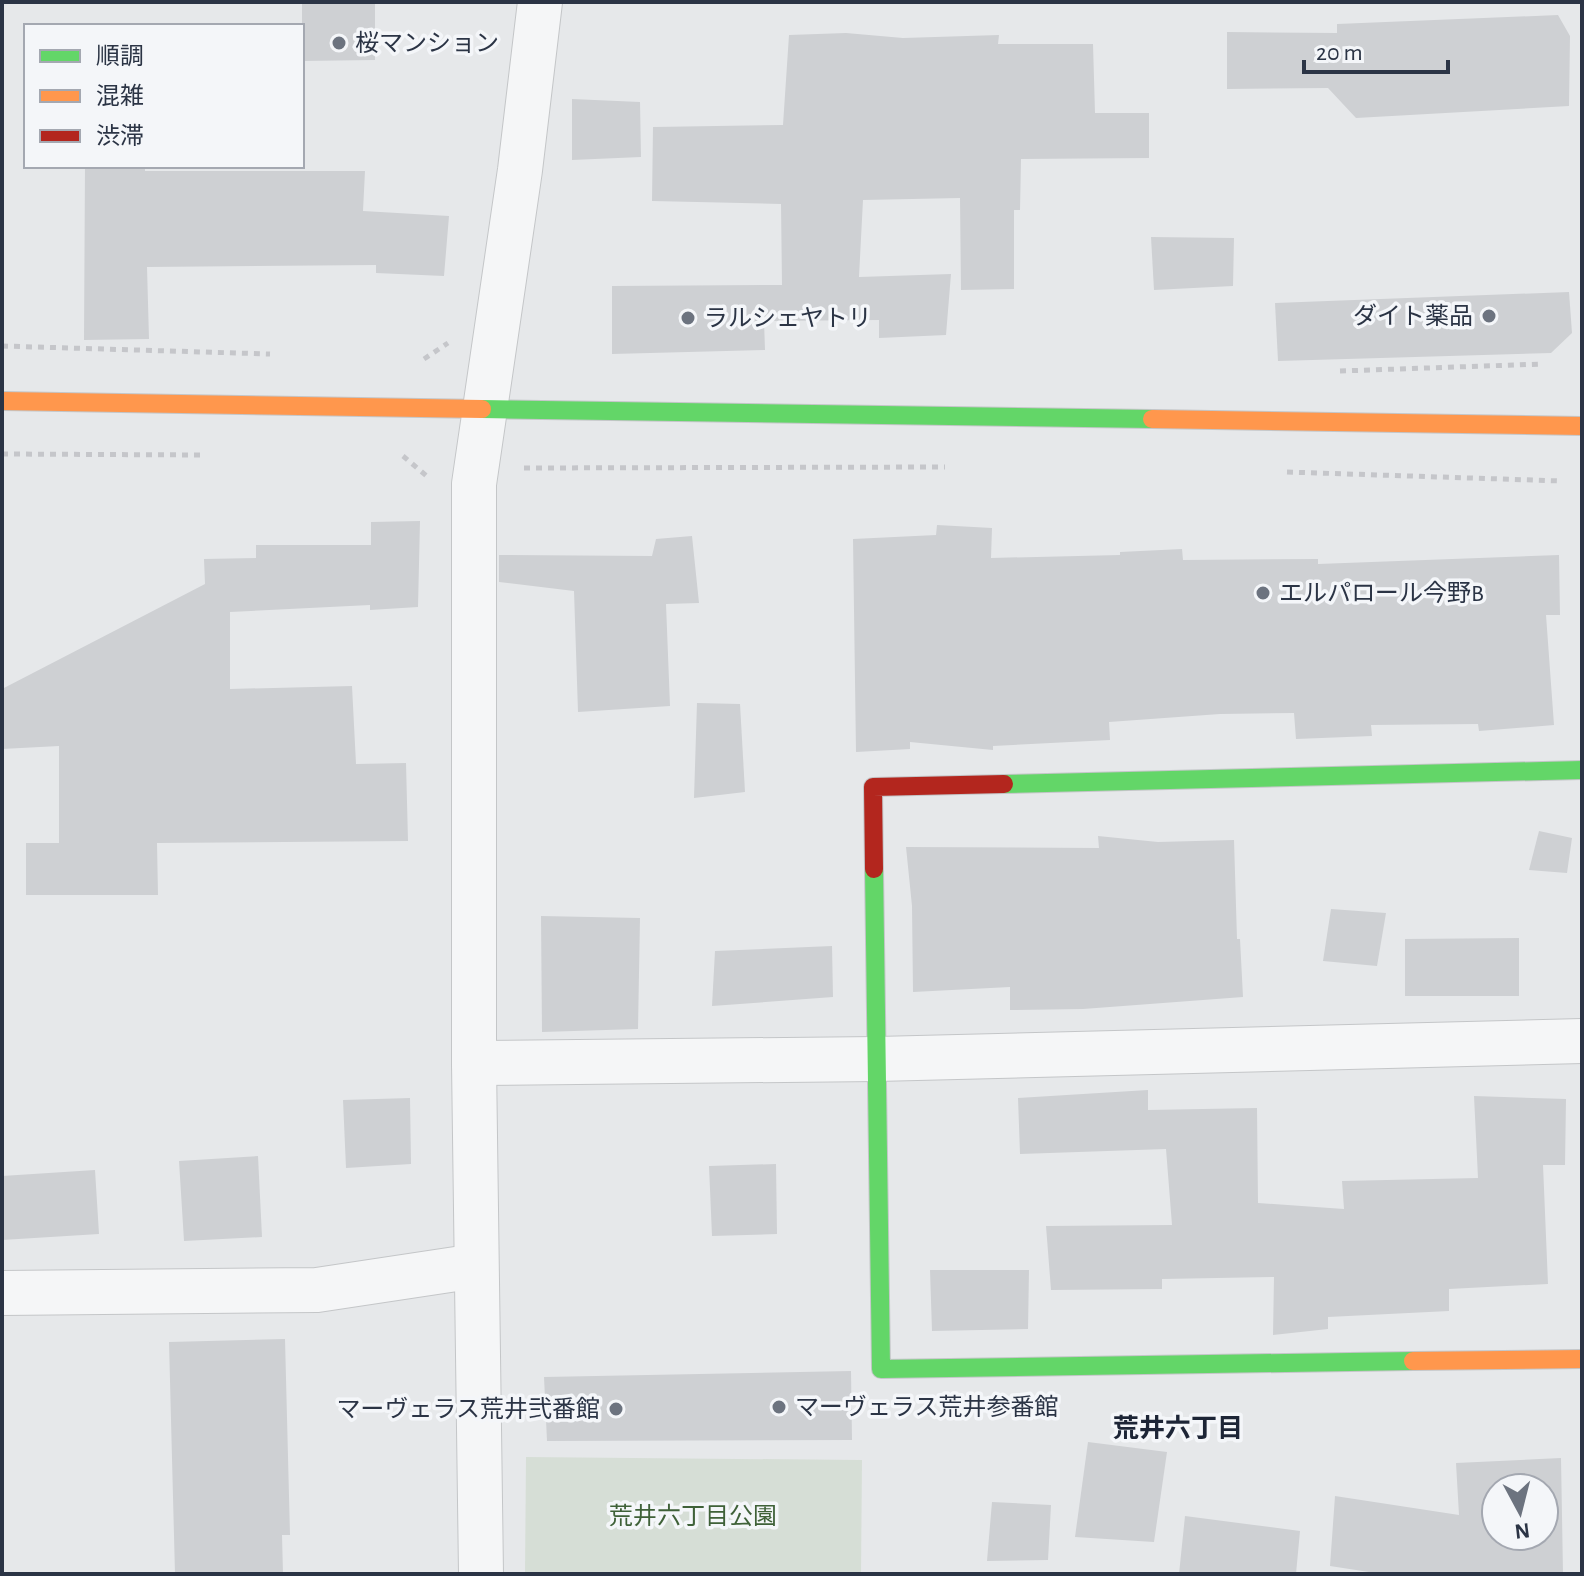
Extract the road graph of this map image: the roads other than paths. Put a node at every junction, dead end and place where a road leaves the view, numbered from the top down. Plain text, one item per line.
1 (540, 2) edge
2 (2, 401) edge
3 (486, 410) junction
4 (1582, 426) edge
5 (1582, 770) edge
6 (1582, 1041) edge
7 (877, 1059) junction
8 (474, 1063) junction
9 (476, 1266) junction
10 (2, 1293) edge
11 (1582, 1359) edge
12 (481, 1574) edge

1 - 3 street
2 - 3 street
3 - 4 street
3 - 8 street
5 - 7 street
6 - 7 street
7 - 8 street
7 - 11 street
8 - 9 street
9 - 10 street
9 - 12 street

